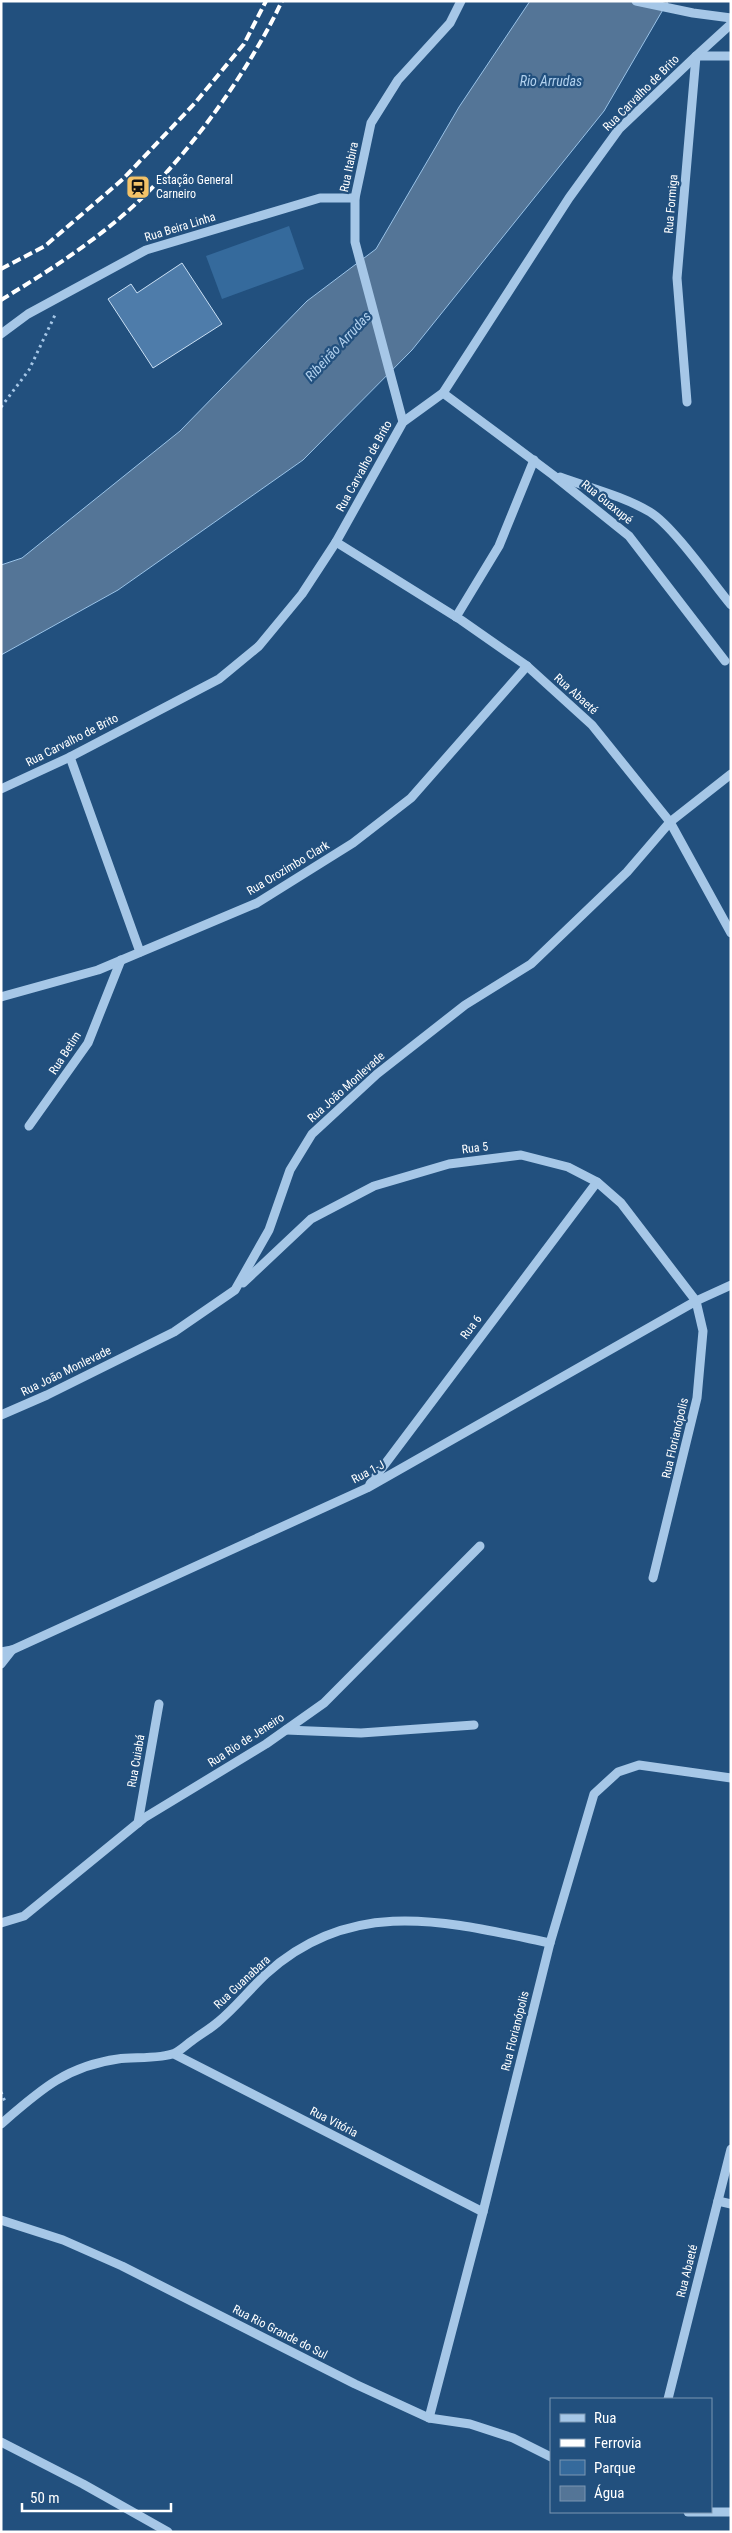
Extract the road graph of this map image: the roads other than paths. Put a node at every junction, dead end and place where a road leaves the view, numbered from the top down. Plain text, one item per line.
1 (636, 1) edge
2 (460, 3) edge
3 (731, 18) edge
4 (731, 24) edge
5 (696, 56) junction
6 (731, 56) edge
7 (355, 198) junction
8 (1, 334) edge
9 (443, 393) junction
10 (687, 402) dead end
11 (403, 422) junction
12 (534, 460) junction
13 (553, 475) junction
14 (336, 542) junction
15 (731, 605) edge
16 (456, 617) junction
17 (725, 661) dead end
18 (527, 666) junction
19 (70, 757) junction
20 (731, 774) edge
21 (1, 789) edge
22 (670, 822) junction
23 (731, 933) edge
24 (140, 952) junction
25 (120, 960) junction
26 (1, 997) edge
27 (29, 1126) dead end
28 (597, 1182) junction
29 (731, 1285) edge
30 (235, 1290) junction
31 (696, 1301) junction
32 (1, 1415) edge
33 (367, 1488) junction
34 (480, 1546) dead end
35 (653, 1578) dead end
36 (12, 1650) junction
37 (1, 1652) edge
38 (1, 1664) edge
39 (159, 1704) dead end
40 (474, 1725) dead end
41 (286, 1730) junction
42 (731, 1778) edge
43 (138, 1823) junction
44 (1, 1923) edge
45 (550, 1943) junction
46 (174, 2054) junction
47 (1, 2124) edge
48 (731, 2149) edge
49 (718, 2201) junction
50 (731, 2204) edge
51 (483, 2212) junction
52 (1, 2220) edge
53 (668, 2398) edge
54 (429, 2418) junction
55 (1, 2442) edge
56 (550, 2456) edge
57 (712, 2512) edge
58 (731, 2512) edge
59 (168, 2532) edge

1 - 3 street
2 - 7 street, Rua Itabira
4 - 5 street
5 - 6 street, Rua Carvalho de Brito
5 - 9 street, Rua Carvalho de Brito
5 - 10 street, Rua Formiga
7 - 8 street, Rua Beira Linha
7 - 11 street, Rua Itabira
9 - 11 street, Rua Carvalho de Brito
9 - 12 street, Rua Guaxupé
11 - 14 street, Rua Carvalho de Brito
12 - 13 street, Rua Guaxupé
12 - 16 street
13 - 15 street
13 - 17 street, Rua Guaxupé
14 - 16 street, Rua Abaeté
14 - 19 street, Rua Carvalho de Brito
16 - 18 street, Rua Abaeté
18 - 22 street, Rua Abaeté
18 - 24 street, Rua Orozimbo Clark
19 - 21 street, Rua Carvalho de Brito
19 - 24 street
20 - 22 street, Rua João Monlevade
22 - 23 street, Rua Abaeté
22 - 30 street, Rua João Monlevade
24 - 25 street, Rua Orozimbo Clark
25 - 26 street, Rua Orozimbo Clark
25 - 27 street, Rua Betim
28 - 30 street, Rua 5
28 - 31 street, Rua 5
28 - 33 street, Rua 6
29 - 31 street, Rua 1-J
30 - 32 street, Rua João Monlevade
31 - 33 street, Rua 1-J
31 - 35 street, Rua Florianópolis
33 - 36 street, Rua 1-J
34 - 41 street, Rua Rio de Jeneiro
36 - 37 street, Rua 1-J
36 - 38 street
39 - 43 street, Rua Cuiabá
40 - 41 street
41 - 43 street, Rua Rio de Jeneiro
42 - 45 street, Rua Florianópolis
43 - 44 street, Rua Rio de Jeneiro
45 - 46 street, Rua Guanabara
45 - 51 street, Rua Florianópolis
46 - 47 street
46 - 51 street, Rua Vitória
48 - 49 street, Rua Abaeté
49 - 50 street
49 - 53 street, Rua Abaeté
51 - 54 street, Rua Florianópolis
52 - 54 street, Rua Rio Grande do Sul
54 - 56 street, Rua Rio Grande do Sul
55 - 59 street
57 - 58 street

